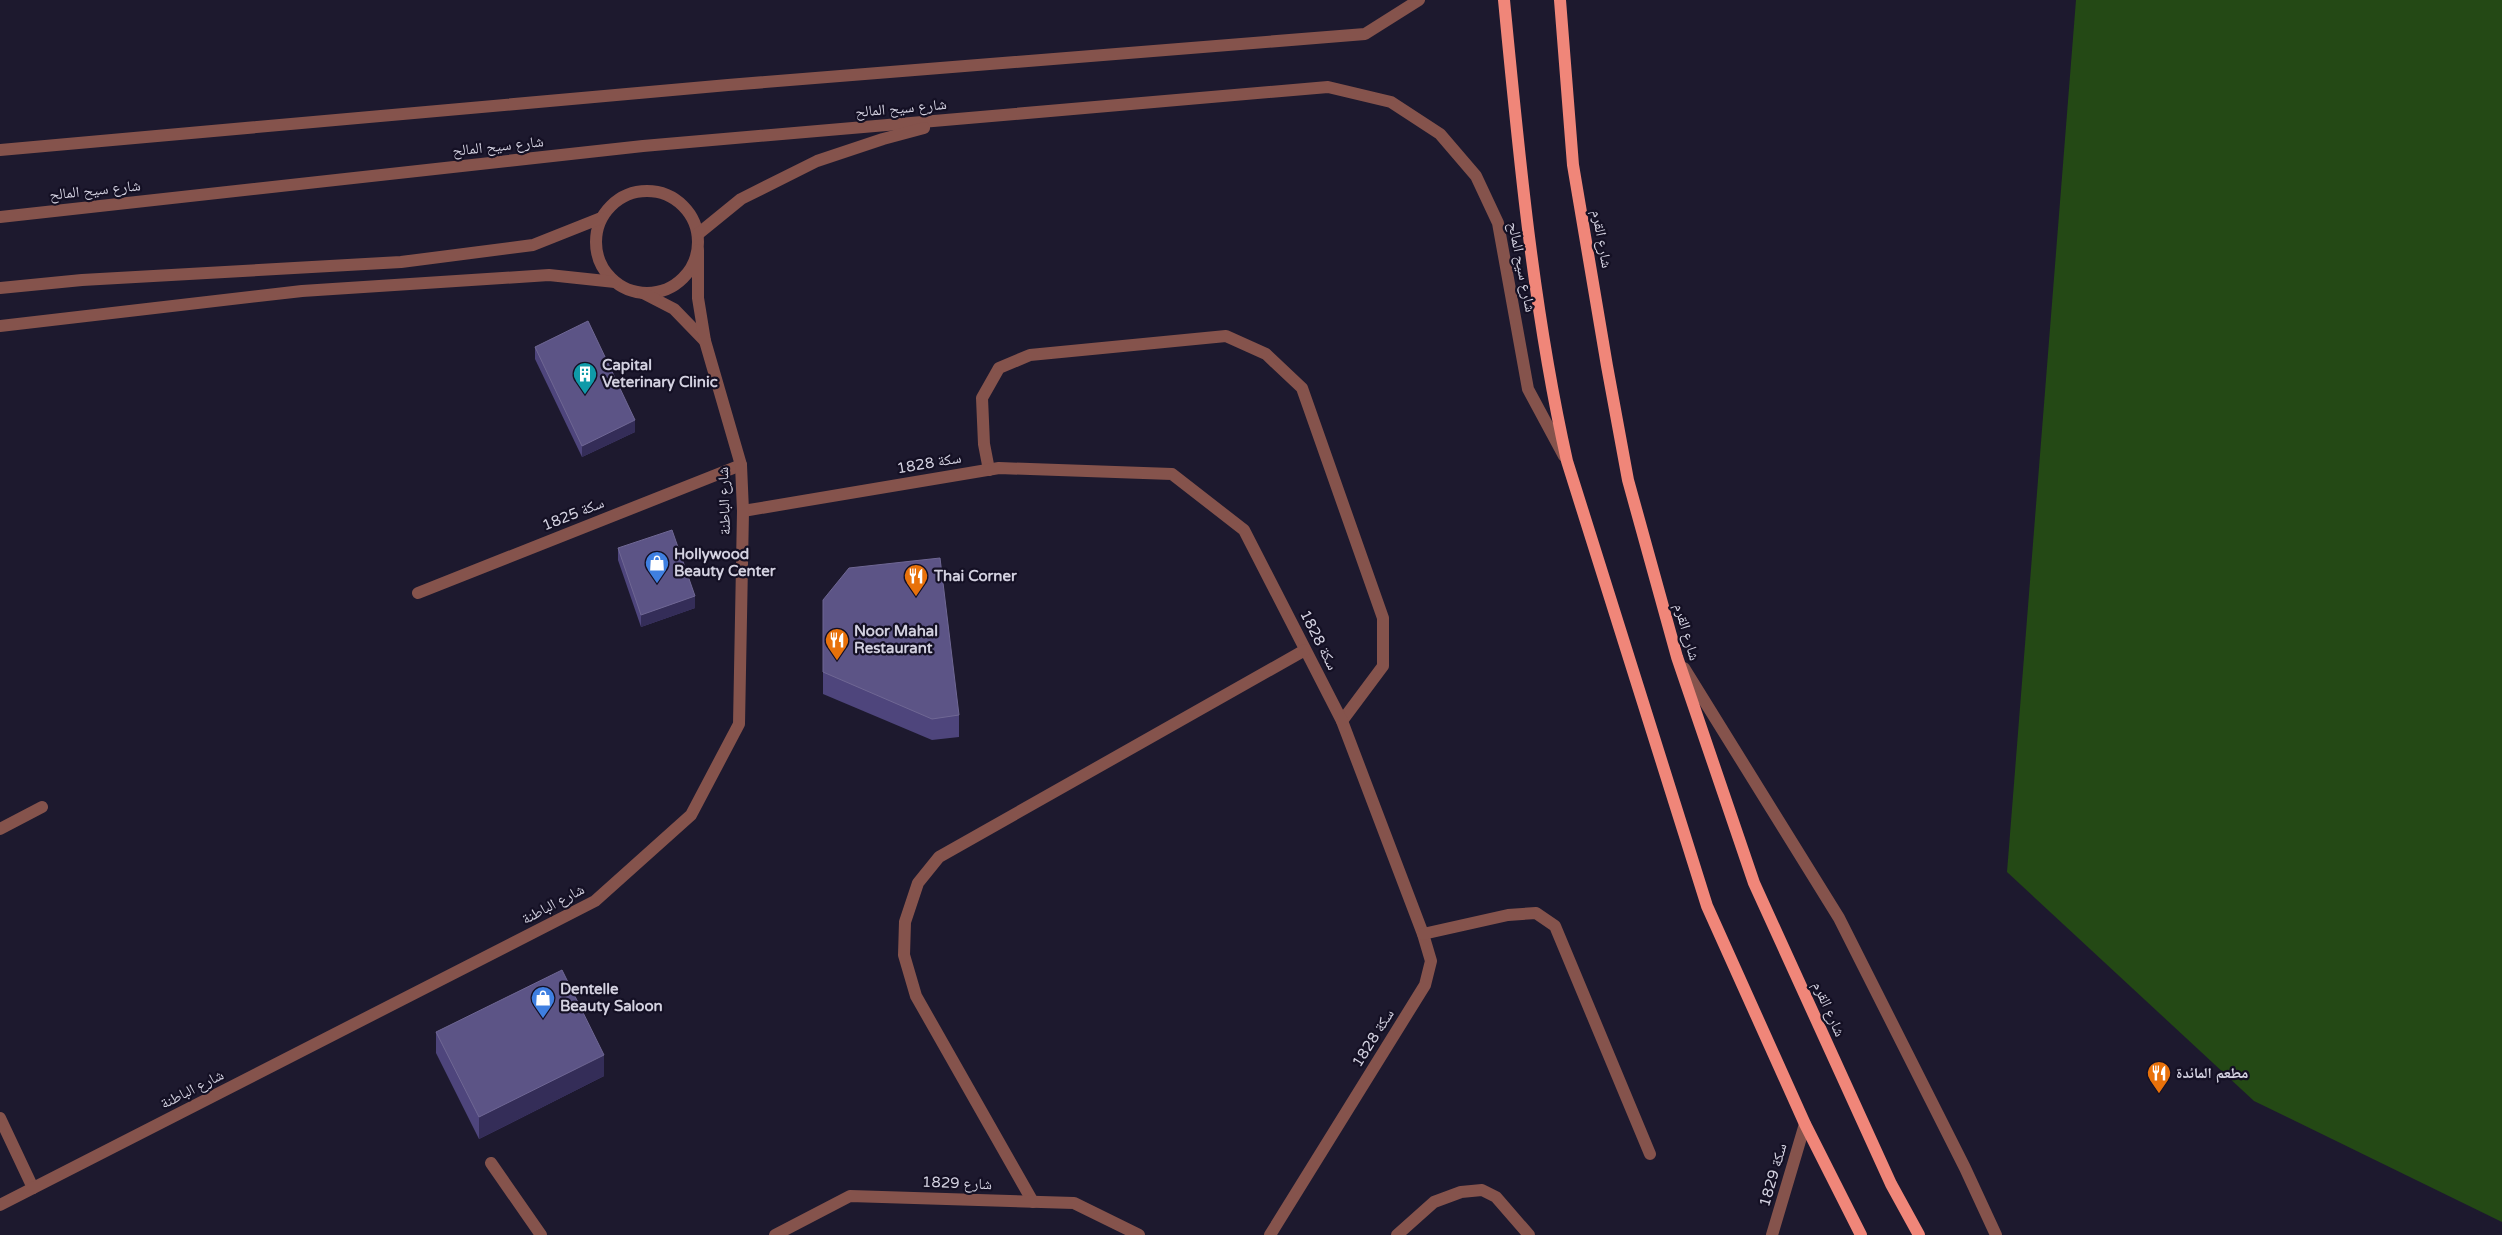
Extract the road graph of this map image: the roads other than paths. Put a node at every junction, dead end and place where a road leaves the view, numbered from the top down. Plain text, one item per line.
1 (1419, 0) edge
2 (1504, 0) edge
3 (1560, 0) edge
4 (960, 119) junction
5 (0, 150) edge
6 (0, 217) edge
7 (601, 218) junction
8 (698, 234) junction
9 (698, 250) junction
10 (615, 282) junction
11 (0, 288) edge
12 (643, 293) junction
13 (0, 326) edge
14 (706, 341) junction
15 (1567, 461) junction
16 (741, 465) junction
17 (989, 470) junction
18 (743, 511) junction
19 (418, 593) dead end
20 (1305, 650) junction
21 (1677, 657) junction
22 (1342, 721) junction
23 (42, 808) dead end
24 (0, 829) edge
25 (1423, 934) junction
26 (0, 1118) edge
27 (1805, 1124) junction
28 (1650, 1154) dead end
29 (491, 1163) dead end
30 (33, 1188) junction
31 (1033, 1202) junction
32 (0, 1206) edge
33 (540, 1235) edge
34 (775, 1235) edge
35 (1139, 1235) edge
36 (1270, 1235) edge
37 (1397, 1235) edge
38 (1528, 1235) edge
39 (1772, 1235) edge
40 (1861, 1235) edge
41 (1919, 1235) edge
42 (1996, 1235) edge

1 - 5 street
2 - 15 main road
3 - 21 main road, شارع القرم
4 - 6 street, شارع سيح المالح
4 - 8 street
4 - 15 street, شارع سيح المالح
7 - 8 street
7 - 10 street
7 - 11 street
8 - 9 street
9 - 12 street
9 - 14 street, شارع الباطنة
10 - 12 street
10 - 13 street
12 - 14 street, شارع الباطنة
14 - 16 street, شارع الباطنة
15 - 27 main road
16 - 18 street, شارع الباطنة
16 - 19 street, سكة 1825
17 - 18 street, سكة 1828
17 - 20 street, سكة 1828
17 - 22 street
18 - 30 street, شارع الباطنة
20 - 22 street, سكة 1828
20 - 31 street
21 - 41 main road, شارع القرم
21 - 42 street
22 - 25 street, سكة 1828
23 - 24 street
25 - 28 street
25 - 36 street, سكة 1828
26 - 30 street
27 - 39 street, سكة 1829
27 - 40 main road
29 - 33 street
30 - 32 street, شارع الباطنة
31 - 34 street, 1829 شارع
31 - 35 street, 1829 شارع
37 - 38 street

